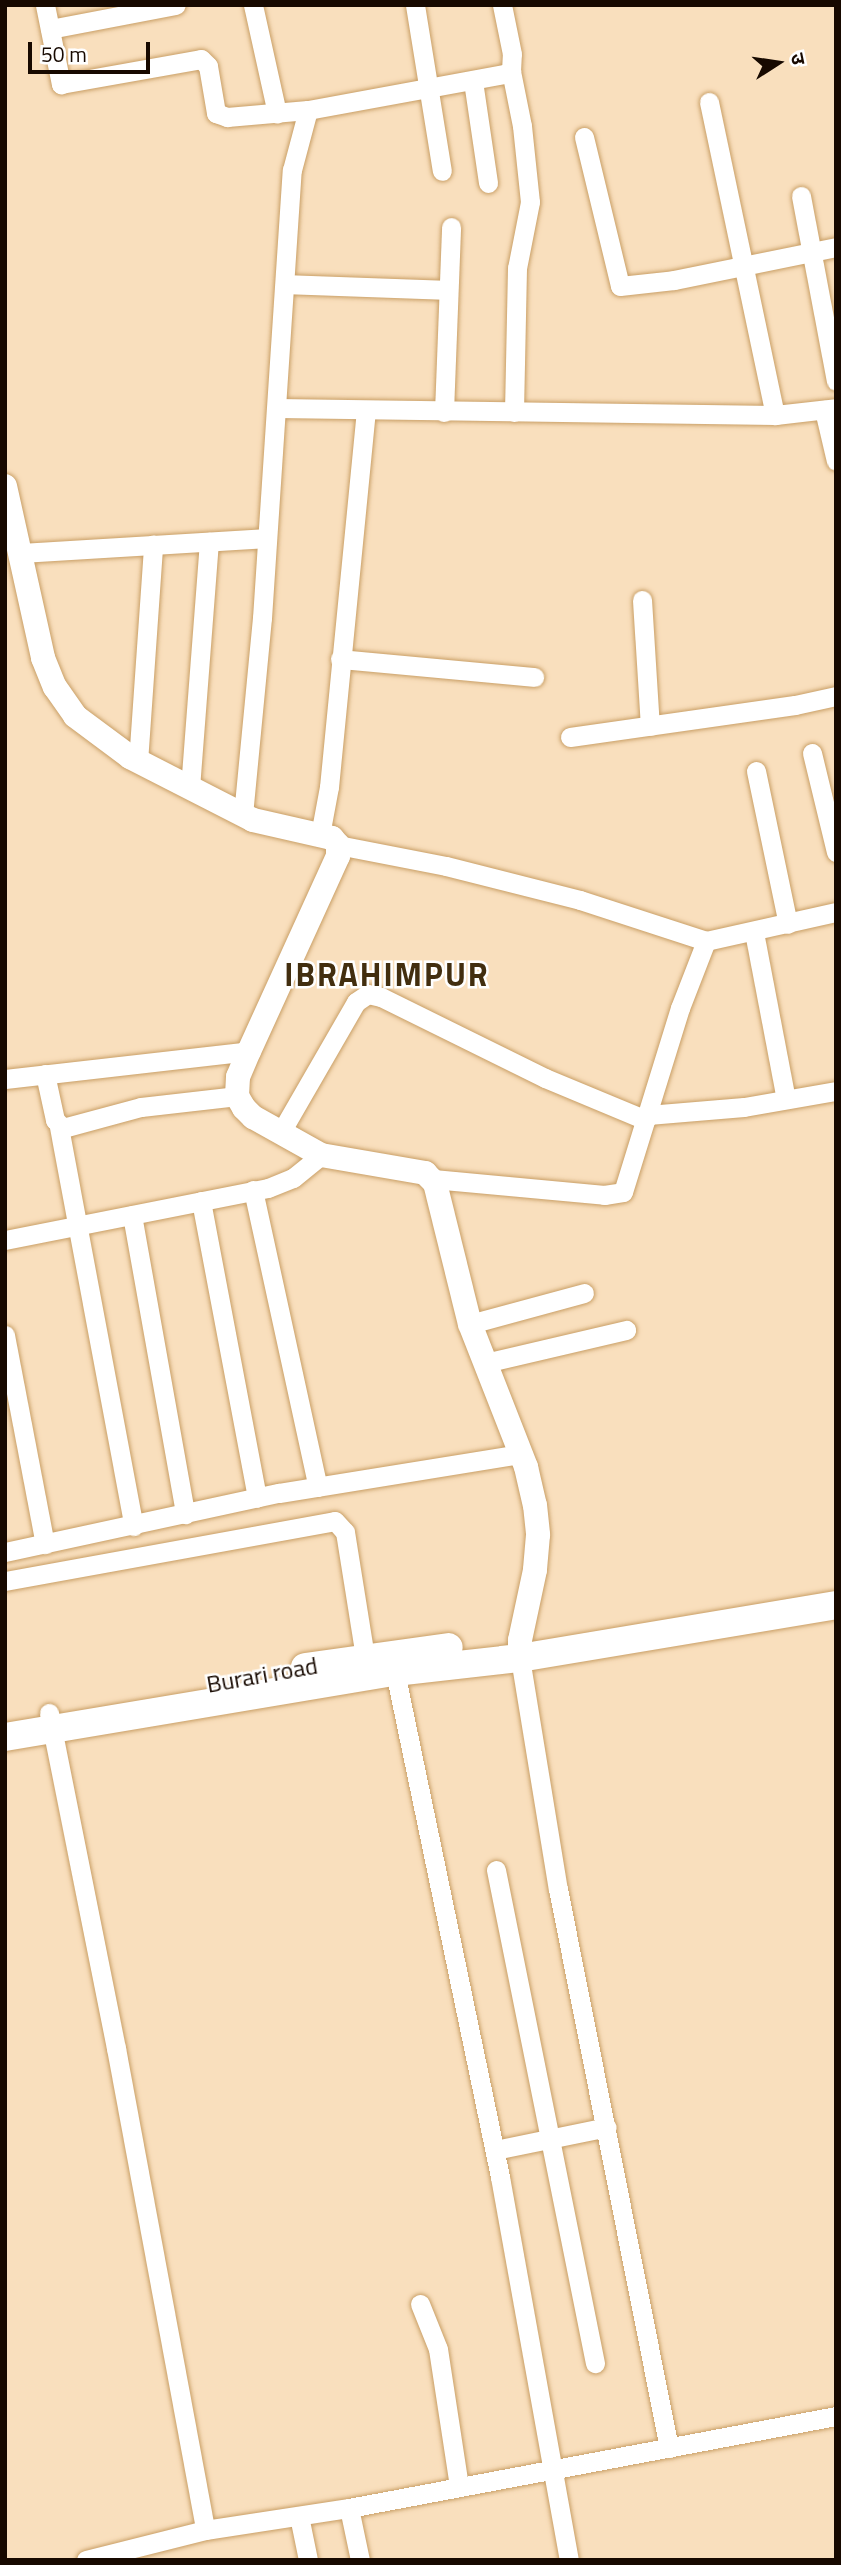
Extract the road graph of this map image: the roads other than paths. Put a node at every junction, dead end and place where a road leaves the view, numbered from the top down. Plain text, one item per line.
1 (44, 5) edge
2 (176, 5) edge
3 (253, 5) edge
4 (415, 5) edge
5 (502, 5) edge
6 (50, 29) junction
7 (511, 71) junction
8 (473, 81) junction
9 (429, 88) junction
10 (709, 102) dead end
11 (308, 110) junction
12 (277, 113) junction
13 (584, 138) dead end
14 (442, 171) dead end
15 (488, 183) dead end
16 (801, 197) dead end
17 (451, 227) dead end
18 (836, 247) edge
19 (811, 252) junction
20 (743, 266) junction
21 (285, 284) junction
22 (448, 290) junction
23 (836, 381) edge
24 (277, 408) junction
25 (830, 409) edge
26 (366, 411) junction
27 (444, 412) junction
28 (514, 412) junction
29 (775, 415) junction
30 (836, 461) edge
31 (5, 486) edge
32 (267, 538) junction
33 (209, 542) junction
34 (153, 545) junction
35 (22, 553) junction
36 (642, 600) dead end
37 (340, 659) junction
38 (534, 677) dead end
39 (836, 696) edge
40 (650, 726) junction
41 (570, 737) dead end
42 (812, 753) dead end
43 (138, 762) junction
44 (756, 771) dead end
45 (190, 788) junction
46 (243, 815) junction
47 (329, 840) junction
48 (836, 852) edge
49 (836, 912) edge
50 (788, 924) junction
51 (754, 932) junction
52 (706, 941) junction
53 (249, 1051) junction
54 (45, 1074) junction
55 (5, 1079) edge
56 (836, 1091) edge
57 (237, 1096) junction
58 (786, 1099) junction
59 (647, 1118) junction
60 (59, 1127) junction
61 (281, 1132) junction
62 (321, 1154) junction
63 (433, 1180) junction
64 (253, 1190) junction
65 (201, 1201) junction
66 (132, 1215) junction
67 (76, 1226) junction
68 (5, 1240) edge
69 (584, 1293) dead end
70 (470, 1324) junction
71 (626, 1330) dead end
72 (5, 1335) edge
73 (485, 1363) junction
74 (521, 1454) junction
75 (318, 1487) junction
76 (257, 1498) junction
77 (185, 1514) junction
78 (134, 1526) junction
79 (45, 1544) junction
80 (5, 1552) edge
81 (5, 1581) edge
82 (836, 1591) edge
83 (836, 1605) edge
84 (520, 1649) junction
85 (376, 1668) junction
86 (50, 1720) junction
87 (5, 1721) edge
88 (5, 1737) edge
89 (496, 1870) dead end
90 (607, 2127) junction
91 (551, 2138) junction
92 (495, 2150) junction
93 (420, 2304) dead end
94 (595, 2363) dead end
95 (836, 2416) edge
96 (669, 2448) junction
97 (551, 2469) junction
98 (458, 2486) junction
99 (349, 2508) junction
100 (299, 2516) junction
101 (205, 2530) junction
102 (110, 2558) edge
103 (86, 2560) edge
104 (308, 2560) edge
105 (360, 2560) edge
106 (569, 2560) edge

1 - 6 street
2 - 6 street
3 - 12 street
4 - 9 street
5 - 7 street
6 - 12 street
7 - 8 street
7 - 28 street
8 - 9 street
8 - 15 street
9 - 11 street
9 - 14 street
10 - 20 street
11 - 12 street
11 - 21 street
13 - 20 street
16 - 19 street
17 - 22 street
18 - 19 street
19 - 20 street
19 - 23 street
20 - 29 street
21 - 22 street
21 - 24 street
22 - 27 street
24 - 26 street
24 - 32 street
25 - 29 street
25 - 30 street
26 - 27 street
26 - 37 street
27 - 28 street
28 - 29 street
31 - 35 street
32 - 33 street
32 - 46 street
33 - 34 street
33 - 45 street
34 - 35 street
34 - 43 street
35 - 43 street
36 - 40 street
37 - 38 street
37 - 47 street
39 - 40 street
40 - 41 street
42 - 48 street
43 - 45 street
44 - 50 street
45 - 46 street
46 - 47 street
47 - 52 street
47 - 53 street
49 - 50 street
50 - 51 street
51 - 52 street
51 - 58 street
52 - 59 street
53 - 54 street
53 - 57 street
54 - 55 street
54 - 60 street
56 - 58 street
57 - 60 street
57 - 61 street
58 - 59 street
59 - 61 street
59 - 63 street
60 - 67 street
61 - 62 street
62 - 63 street
62 - 64 street
63 - 70 street
64 - 65 street
64 - 75 street
65 - 66 street
65 - 76 street
66 - 67 street
66 - 77 street
67 - 68 street
67 - 78 street
69 - 70 street
70 - 73 street
71 - 73 street
72 - 79 street
73 - 74 street
74 - 75 street
74 - 84 street
75 - 76 street
76 - 77 street
77 - 78 street
78 - 79 street
79 - 80 street
81 - 85 street
82 - 84 main road
83 - 84 main road
84 - 85 main road, Burari road
84 - 90 street
85 - 86 main road, Burari road
85 - 92 street
86 - 87 main road, Burari road
86 - 88 main road, Burari road
86 - 101 street
89 - 91 street
90 - 91 street
90 - 96 street
91 - 92 street
91 - 94 street
92 - 97 street
93 - 98 street
95 - 96 street
96 - 97 street
97 - 98 street
97 - 106 street
98 - 99 street
99 - 100 street
99 - 105 street
100 - 101 street
100 - 104 street
101 - 102 street
102 - 103 street

